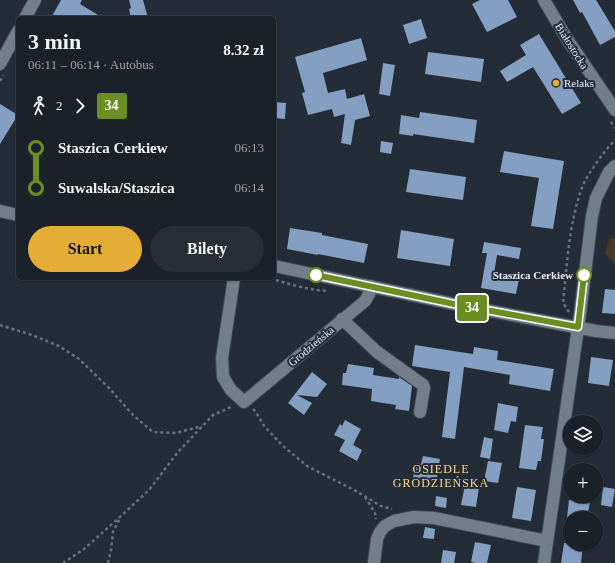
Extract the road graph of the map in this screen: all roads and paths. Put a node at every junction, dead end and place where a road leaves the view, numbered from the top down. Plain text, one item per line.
1 (35, 0) edge
2 (544, 0) edge
3 (26, 16) edge
4 (16, 35) edge
5 (0, 64) edge
6 (615, 110) edge
7 (615, 166) edge
8 (0, 211) edge
9 (16, 215) edge
10 (276, 266) edge
11 (234, 280) edge
12 (371, 286) junction
13 (342, 320) junction
14 (0, 325) edge
15 (578, 327) junction
16 (615, 333) edge
17 (244, 402) junction
18 (420, 412) dead end
19 (203, 426) junction
20 (364, 496) junction
21 (394, 510) dead end
22 (121, 516) junction
23 (377, 539) junction
24 (547, 541) junction
25 (63, 563) edge
26 (108, 563) edge
27 (374, 563) edge
28 (544, 563) edge

1 - 3 street
2 - 6 street, Białostocka
4 - 5 street
7 - 15 street
8 - 9 street
10 - 12 street
11 - 17 street
12 - 13 street, Grodzieńska
12 - 15 street
13 - 17 street, Grodzieńska
13 - 18 street
14 - 19 path
15 - 16 street
15 - 24 street
17 - 19 path
17 - 20 path
19 - 22 path
20 - 21 path
20 - 23 path
22 - 25 path
22 - 26 path
23 - 24 street
23 - 27 street
24 - 28 street

